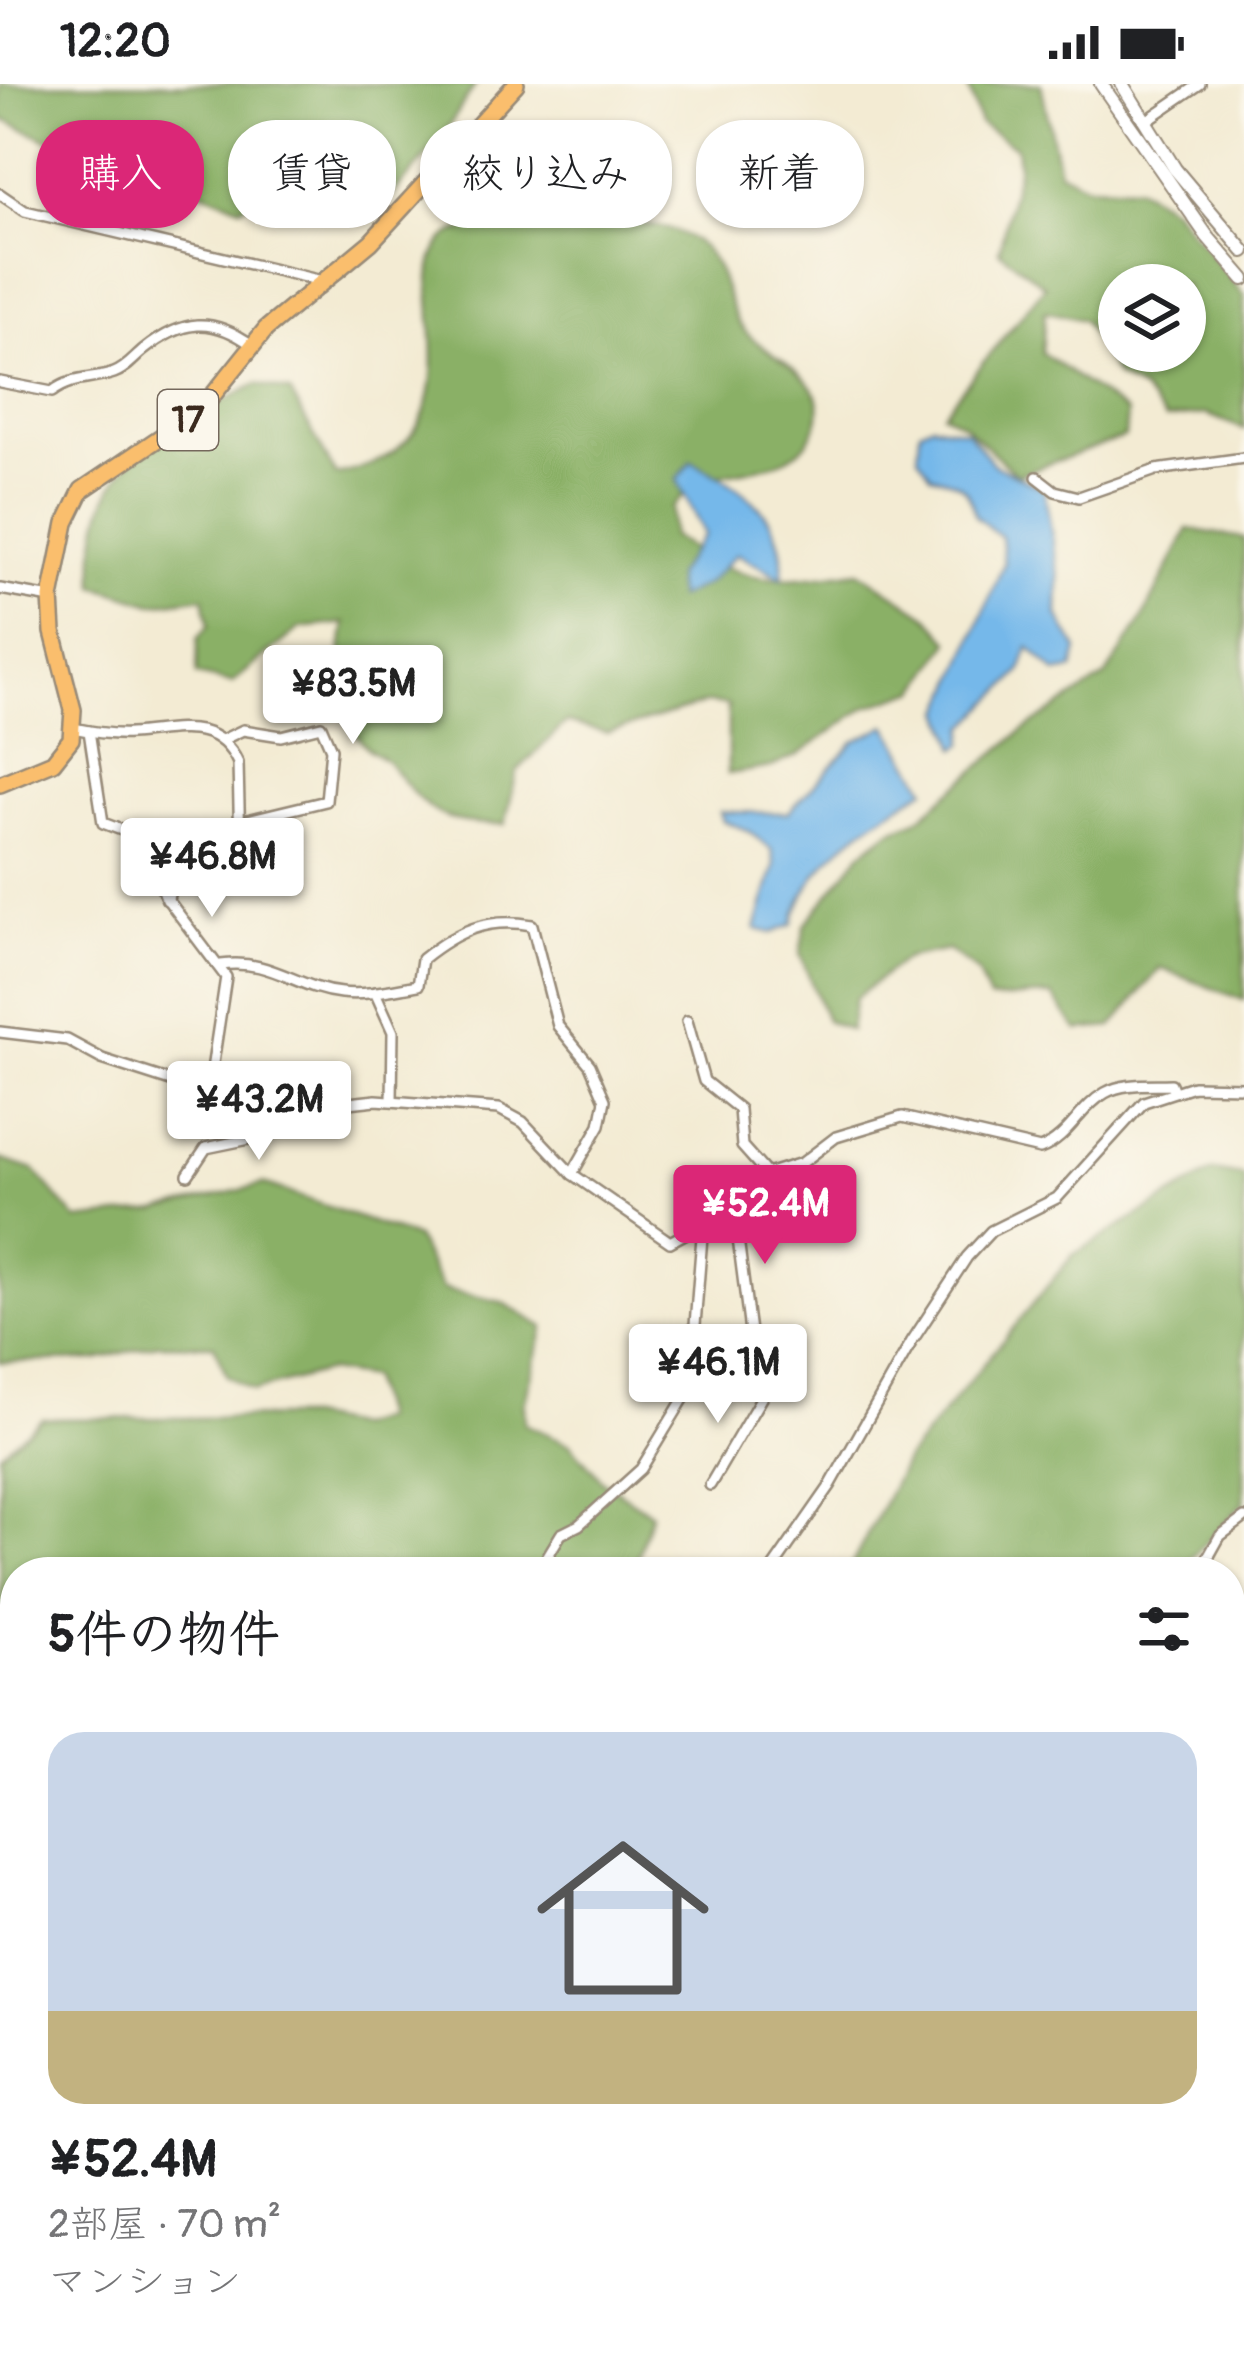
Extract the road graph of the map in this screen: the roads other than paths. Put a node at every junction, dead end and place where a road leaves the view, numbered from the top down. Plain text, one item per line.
1 (516, 84) edge
2 (1101, 84) edge
3 (1122, 84) edge
4 (1200, 84) edge
5 (1146, 121) junction
6 (0, 194) edge
7 (1244, 250) edge
8 (1244, 279) edge
9 (323, 281) junction
10 (252, 345) junction
11 (0, 382) edge
12 (1244, 458) edge
13 (1037, 477) dead end
14 (0, 589) edge
15 (51, 598) junction
16 (81, 729) junction
17 (222, 740) junction
18 (0, 784) edge
19 (239, 822) junction
20 (167, 900) junction
21 (221, 965) junction
22 (375, 992) junction
23 (687, 1021) dead end
24 (0, 1032) edge
25 (1244, 1087) edge
26 (1173, 1089) junction
27 (208, 1096) junction
28 (392, 1100) junction
29 (267, 1112) junction
30 (188, 1174) dead end
31 (572, 1174) junction
32 (767, 1174) junction
33 (734, 1207) junction
34 (703, 1224) junction
35 (750, 1332) dead end
36 (690, 1388) junction
37 (710, 1485) dead end
38 (1244, 1518) edge
39 (547, 1557) edge
40 (780, 1557) edge
41 (1208, 1557) edge

1 - 9 main road, 17
2 - 8 street
3 - 5 street
4 - 5 street
5 - 7 street
6 - 9 street
9 - 10 main road, 17
10 - 11 street
10 - 15 main road, 17
12 - 13 street
14 - 15 street
15 - 16 main road, 17
16 - 17 street
16 - 18 main road
16 - 20 street
17 - 19 street
17 - 19 street
19 - 20 street
20 - 21 street
21 - 22 street
21 - 27 street
22 - 28 street
22 - 31 street
23 - 32 street
24 - 27 street
25 - 26 street
26 - 32 street
26 - 40 street
27 - 29 street
28 - 29 street
28 - 31 street
29 - 30 street
31 - 34 street
32 - 33 street
33 - 34 street
33 - 35 street
34 - 36 street
36 - 37 street
36 - 39 street
38 - 41 street

